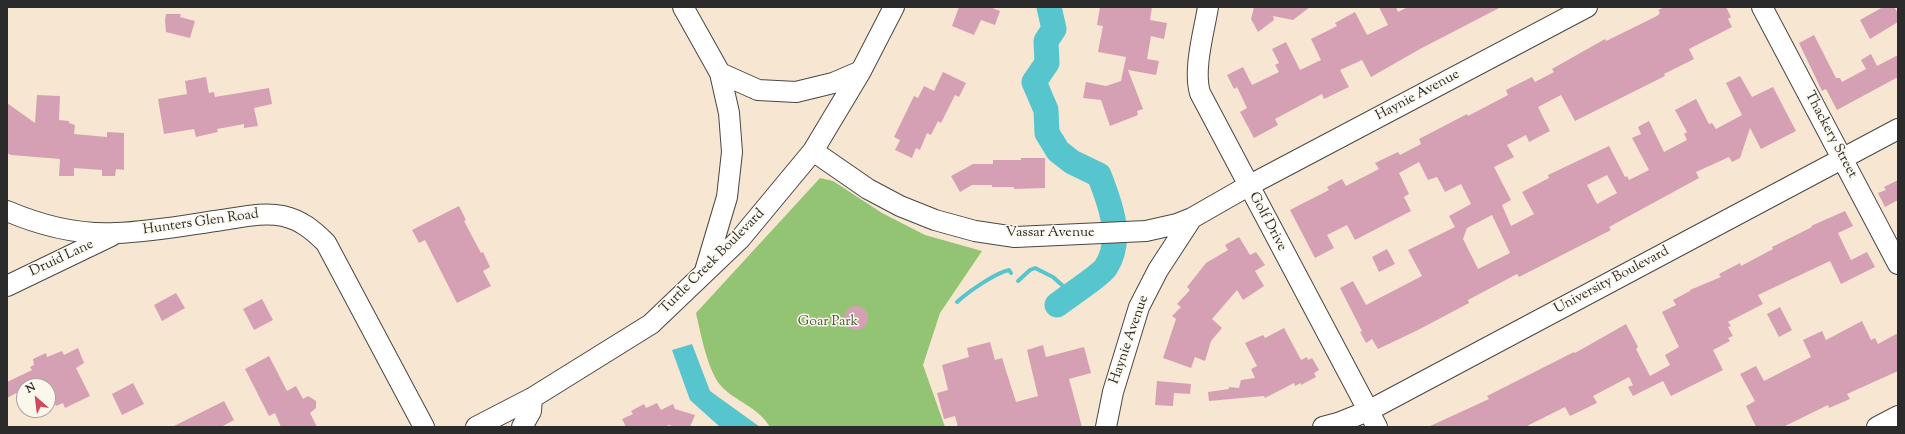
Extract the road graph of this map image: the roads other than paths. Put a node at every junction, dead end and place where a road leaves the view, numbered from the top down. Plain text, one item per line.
1 (682, 7) edge
2 (894, 7) edge
3 (1208, 7) edge
4 (1587, 7) edge
5 (1762, 7) edge
6 (861, 70) junction
7 (720, 73) junction
8 (1898, 129) edge
9 (814, 152) junction
10 (1842, 158) junction
11 (1248, 186) junction
12 (7, 211) edge
13 (1192, 218) junction
14 (117, 233) junction
15 (1898, 264) edge
16 (704, 273) junction
17 (7, 286) edge
18 (532, 398) junction
19 (1898, 416) edge
20 (1372, 419) edge
21 (424, 427) edge
22 (476, 427) edge
23 (522, 427) edge
24 (1106, 427) edge
25 (1323, 427) edge
26 (1877, 427) edge

1 - 7 street
2 - 6 street, Turtle Creek Boulevard
3 - 11 street, Golf Drive
4 - 11 street, Haynie Avenue
5 - 10 street, Thackery Street
6 - 7 street
6 - 9 street, Turtle Creek Boulevard
7 - 16 street
8 - 10 street, University Boulevard
9 - 13 street, Vassar Avenue
9 - 16 street, Turtle Creek Boulevard
10 - 15 street, Thackery Street
10 - 20 street, University Boulevard
11 - 13 street, Vassar Avenue
11 - 20 street, Golf Drive
12 - 14 street, Hunters Glen Road
13 - 24 street, Haynie Avenue
14 - 17 street, Druid Lane
14 - 21 street, Hunters Glen Road
16 - 18 street, Turtle Creek Boulevard
18 - 22 street, Turtle Creek Boulevard
18 - 23 street
19 - 26 street
20 - 25 street, University Boulevard

